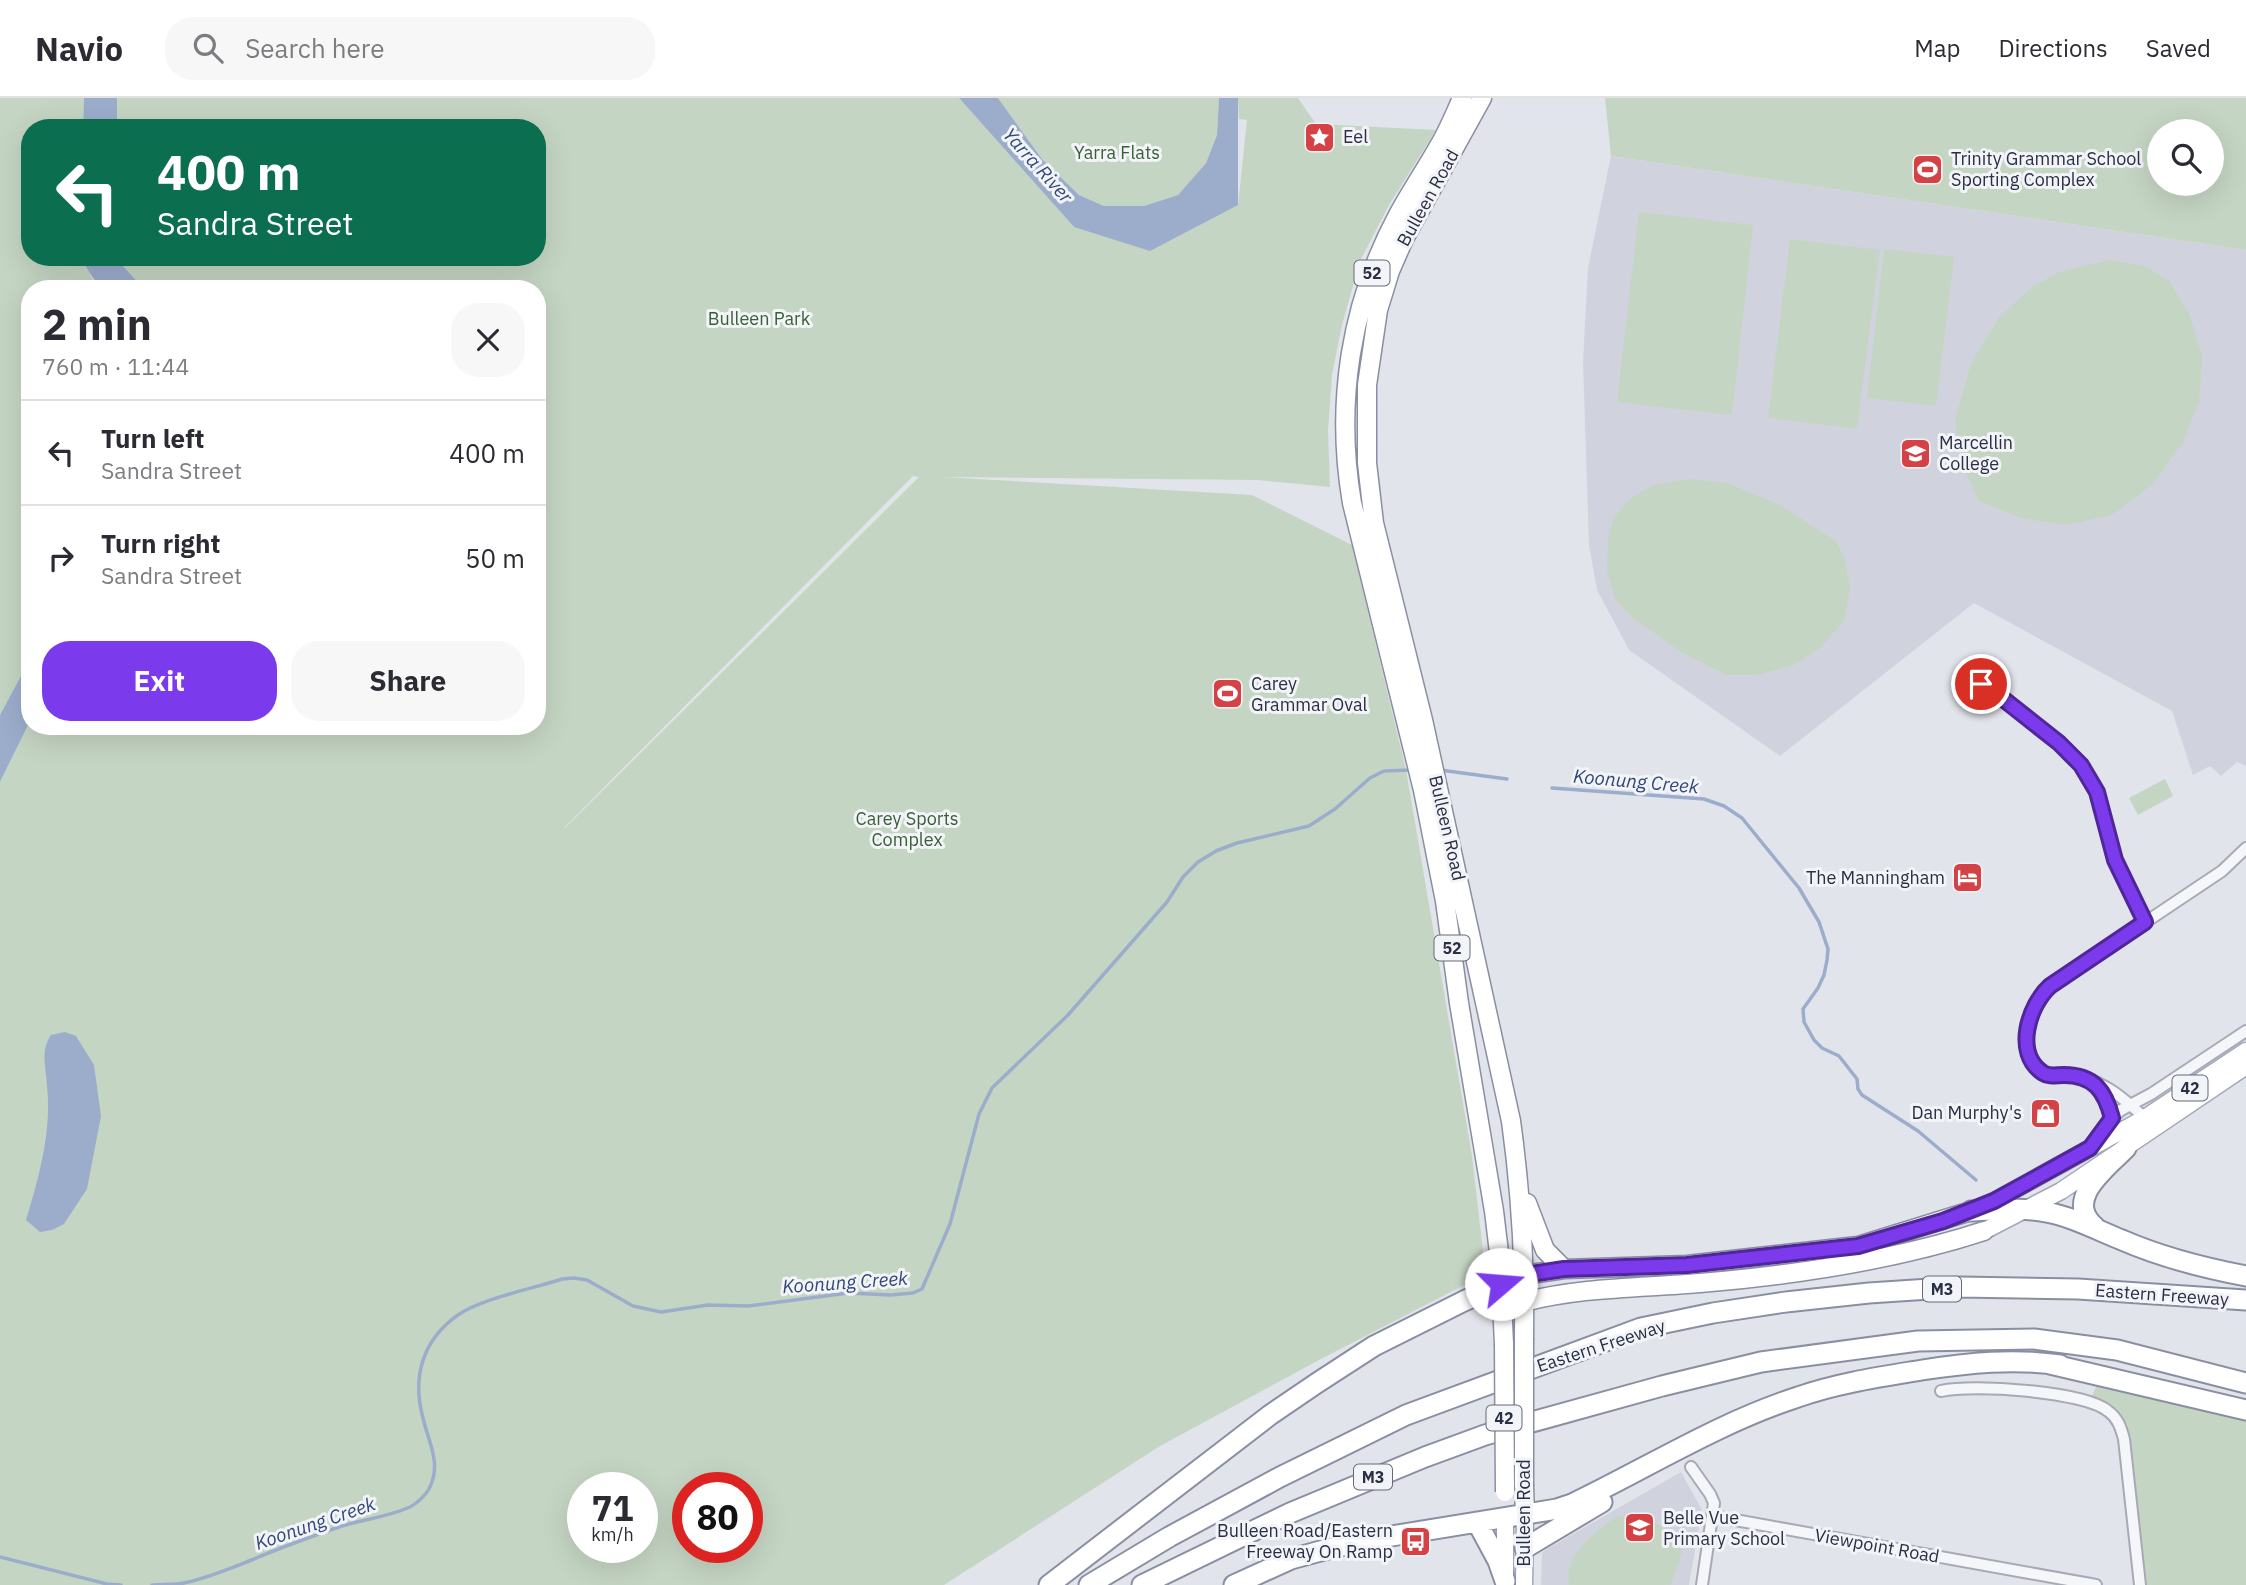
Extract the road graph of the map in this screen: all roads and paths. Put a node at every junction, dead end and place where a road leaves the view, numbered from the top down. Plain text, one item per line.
1 (1462, 98) edge
2 (1482, 98) edge
3 (1968, 681) dead end
4 (1415, 722) junction
5 (2246, 848) edge
6 (2145, 922) junction
7 (2246, 1031) edge
8 (2246, 1051) edge
9 (2246, 1066) edge
10 (2092, 1081) junction
11 (2130, 1104) junction
12 (2112, 1118) junction
13 (2145, 1118) junction
14 (2090, 1148) junction
15 (2126, 1148) junction
16 (2043, 1174) junction
17 (1518, 1180) junction
18 (2026, 1210) junction
19 (1971, 1211) junction
20 (2095, 1227) junction
21 (1984, 1231) joint
22 (1564, 1269) junction
23 (1524, 1275) junction
24 (2246, 1276) edge
25 (1501, 1284) junction
26 (2246, 1300) edge
27 (1524, 1302) junction
28 (1761, 1362) junction
29 (2060, 1365) junction
30 (2246, 1383) edge
31 (1941, 1391) dead end
32 (2246, 1410) edge
33 (1712, 1432) junction
34 (1691, 1467) dead end
35 (1525, 1514) junction
36 (1713, 1516) junction
37 (1505, 1517) junction
38 (1477, 1521) junction
39 (1525, 1548) junction
40 (1511, 1584) edge
41 (1049, 1585) edge
42 (1089, 1585) edge
43 (1142, 1585) edge
44 (1234, 1585) edge
45 (1702, 1585) edge
46 (2096, 1585) edge
47 (2140, 1585) edge

1 - 4 highway, Bulleen Road / 52
2 - 4 highway, Bulleen Road / 52
3 - 6 street
4 - 17 highway, Bulleen Road / 52
4 - 25 highway, Bulleen Road / 52
5 - 6 street
6 - 10 street
7 - 11 street
8 - 13 main road, 42
9 - 15 main road, 42
10 - 11 street
10 - 12 street
11 - 12 street
11 - 13 street
12 - 14 street
13 - 14 main road, 42
14 - 16 main road, 42
15 - 16 main road
15 - 18 main road, 42
15 - 20 highway
16 - 19 main road, 42
17 - 22 highway
17 - 23 highway, Bulleen Road / 52
18 - 19 highway
18 - 20 highway
18 - 21 main road, 42
19 - 22 highway, 42
20 - 24 highway
21 - 27 highway, 42
22 - 23 highway, 42
23 - 25 highway, 42
23 - 27 highway, Bulleen Road / 52
25 - 37 highway, Bulleen Road / 42, bridge
25 - 41 highway
26 - 42 highway, Eastern Freeway / M3
27 - 35 highway, Bulleen Road / 42, bridge
28 - 29 highway, M3
28 - 30 highway, M3
28 - 43 highway, M3
29 - 32 highway, M3
29 - 33 highway
31 - 47 street
33 - 35 highway
33 - 39 highway
34 - 36 street
35 - 37 highway
35 - 39 main road, Bulleen Road / 42
36 - 45 street
36 - 46 street, Viewpoint Road
37 - 38 highway
37 - 40 main road, Bulleen Road / 42
38 - 40 highway
38 - 44 highway
39 - 40 main road, Bulleen Road / 42

